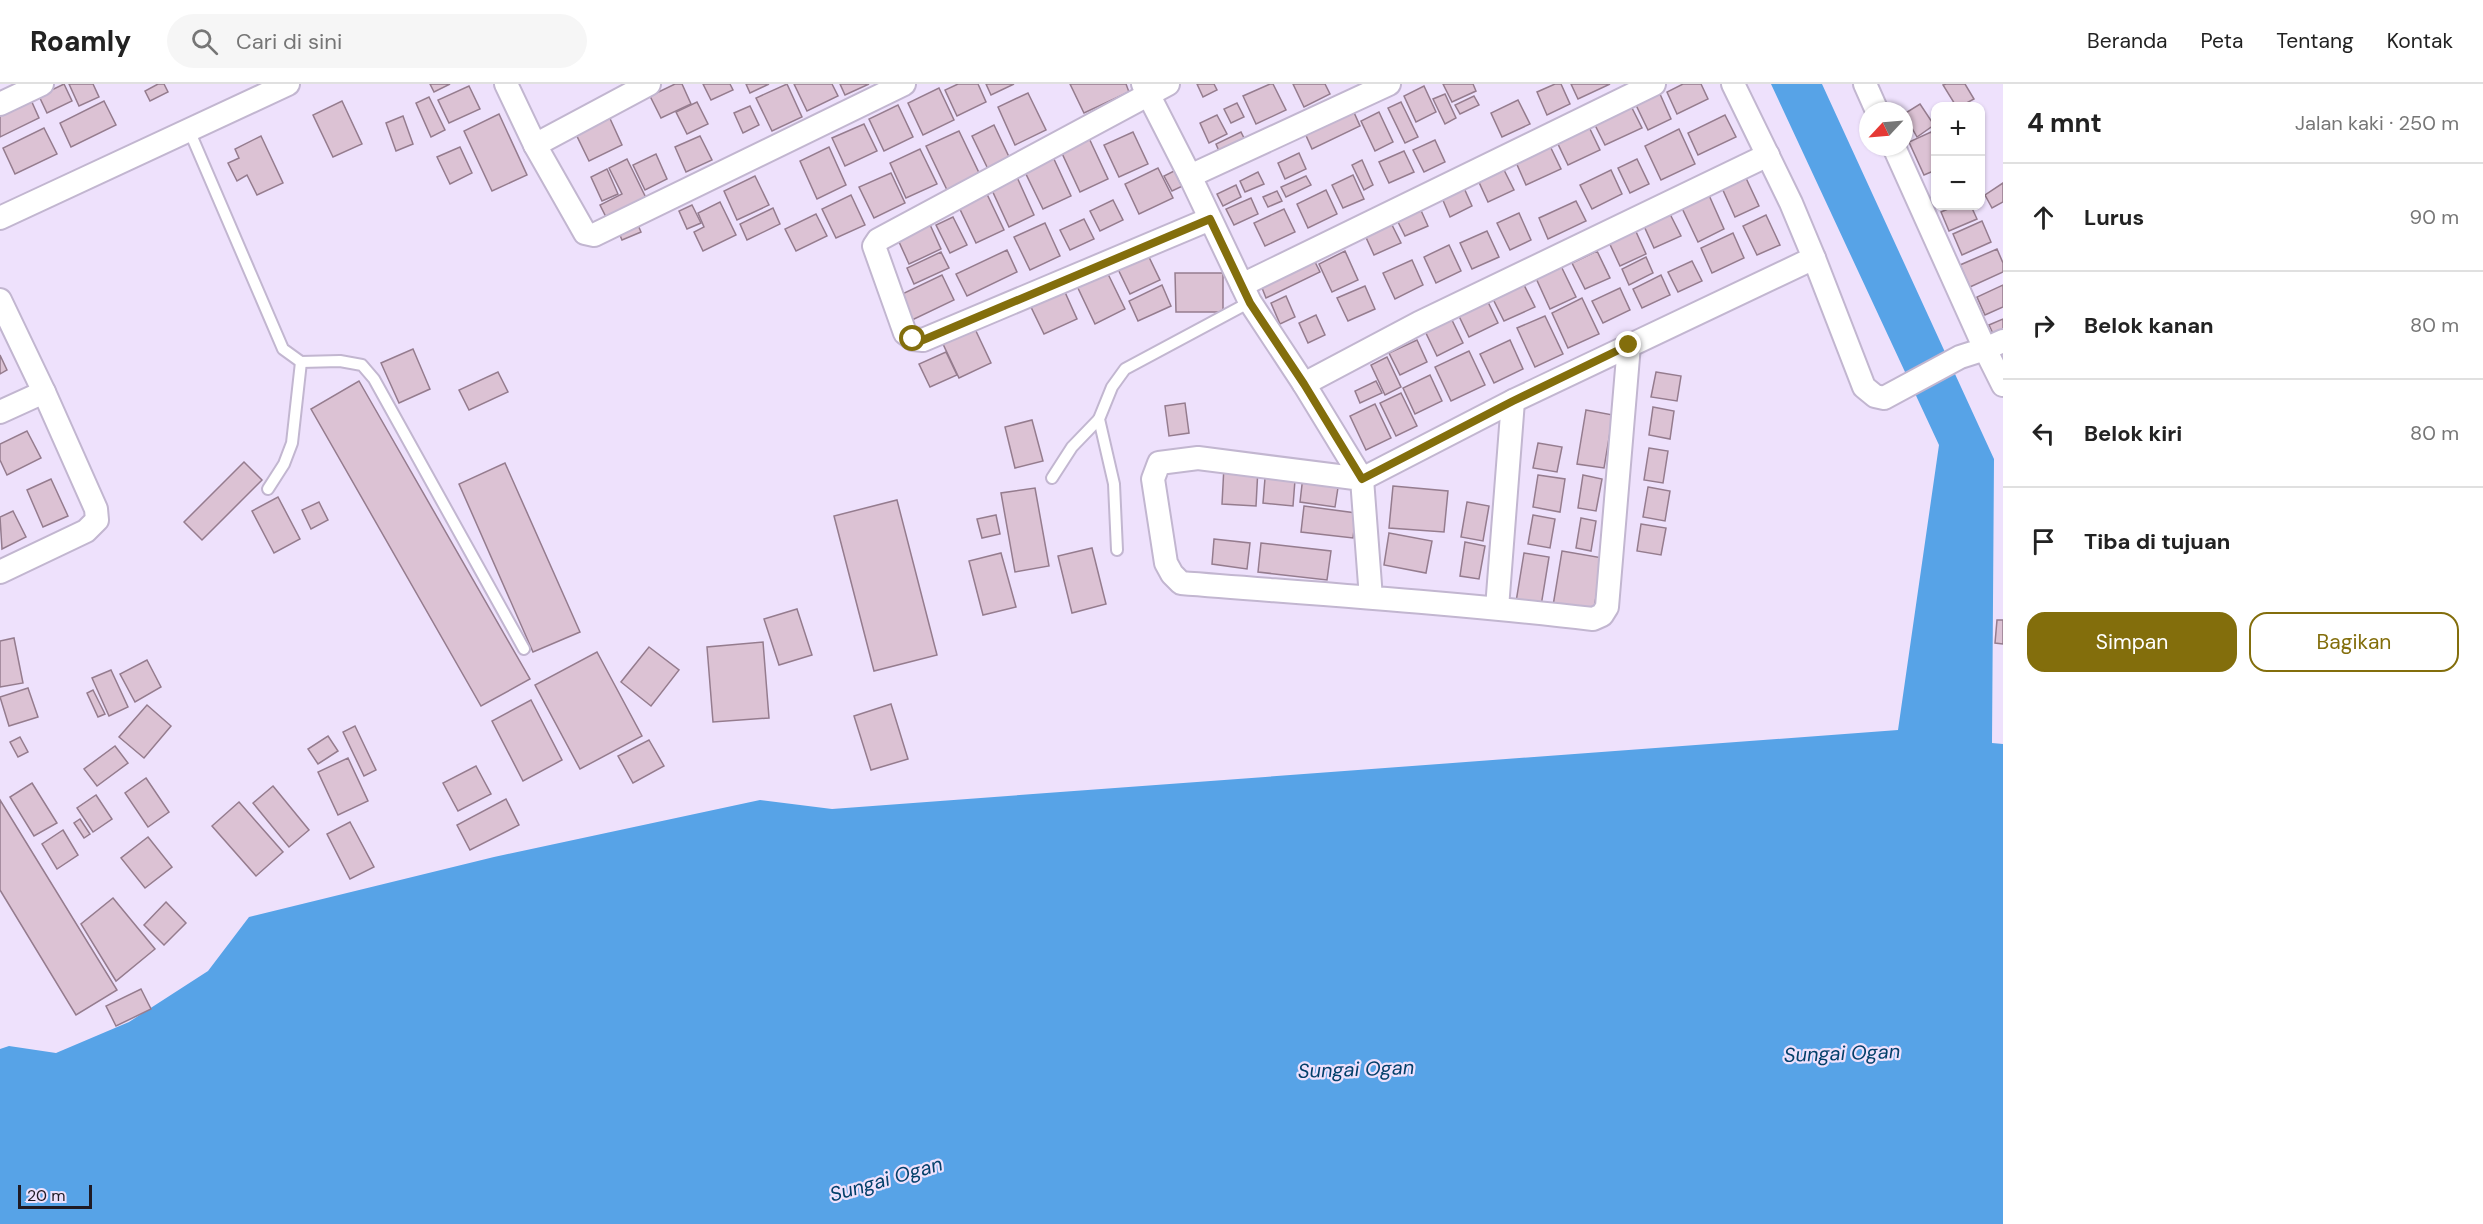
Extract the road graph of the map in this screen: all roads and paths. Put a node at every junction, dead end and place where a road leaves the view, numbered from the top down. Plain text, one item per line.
1 (42, 84) edge
2 (288, 84) edge
3 (506, 84) edge
4 (649, 84) edge
5 (904, 84) edge
6 (1389, 84) edge
7 (1654, 84) edge
8 (1733, 84) edge
9 (1865, 84) edge
10 (1153, 87) edge
11 (1873, 102) edge
12 (0, 104) edge
13 (189, 130) junction
14 (535, 145) junction
15 (1768, 155) junction
16 (1899, 156) edge
17 (1190, 176) junction
18 (0, 218) edge
19 (1210, 219) junction
20 (1814, 258) junction
21 (1246, 294) junction
22 (0, 300) edge
23 (1629, 345) junction
24 (1994, 345) edge
25 (301, 362) junction
26 (1304, 384) junction
27 (2003, 385) edge
28 (44, 392) junction
29 (1513, 401) junction
30 (0, 412) edge
31 (1098, 419) junction
32 (1052, 478) dead end
33 (1362, 479) junction
34 (268, 489) dead end
35 (1117, 550) dead end
36 (0, 572) edge
37 (1371, 598) junction
38 (1497, 608) junction
39 (524, 649) dead end

1 - 12 street
2 - 13 street
3 - 14 street
4 - 14 street
5 - 14 street
6 - 17 street
7 - 21 street
8 - 15 street
9 - 11 street
10 - 17 street
10 - 19 street
13 - 18 street
13 - 25 lane
15 - 20 street
15 - 26 street
16 - 24 street
17 - 19 street
19 - 21 street
20 - 23 street
20 - 24 street
21 - 26 street
21 - 31 lane
22 - 28 street
23 - 29 street
23 - 38 street
24 - 27 street
25 - 34 lane
25 - 39 lane
26 - 33 street
28 - 30 street
28 - 36 street
29 - 33 street
29 - 38 street
31 - 32 lane
31 - 35 lane
33 - 37 street
33 - 37 street
37 - 38 street

